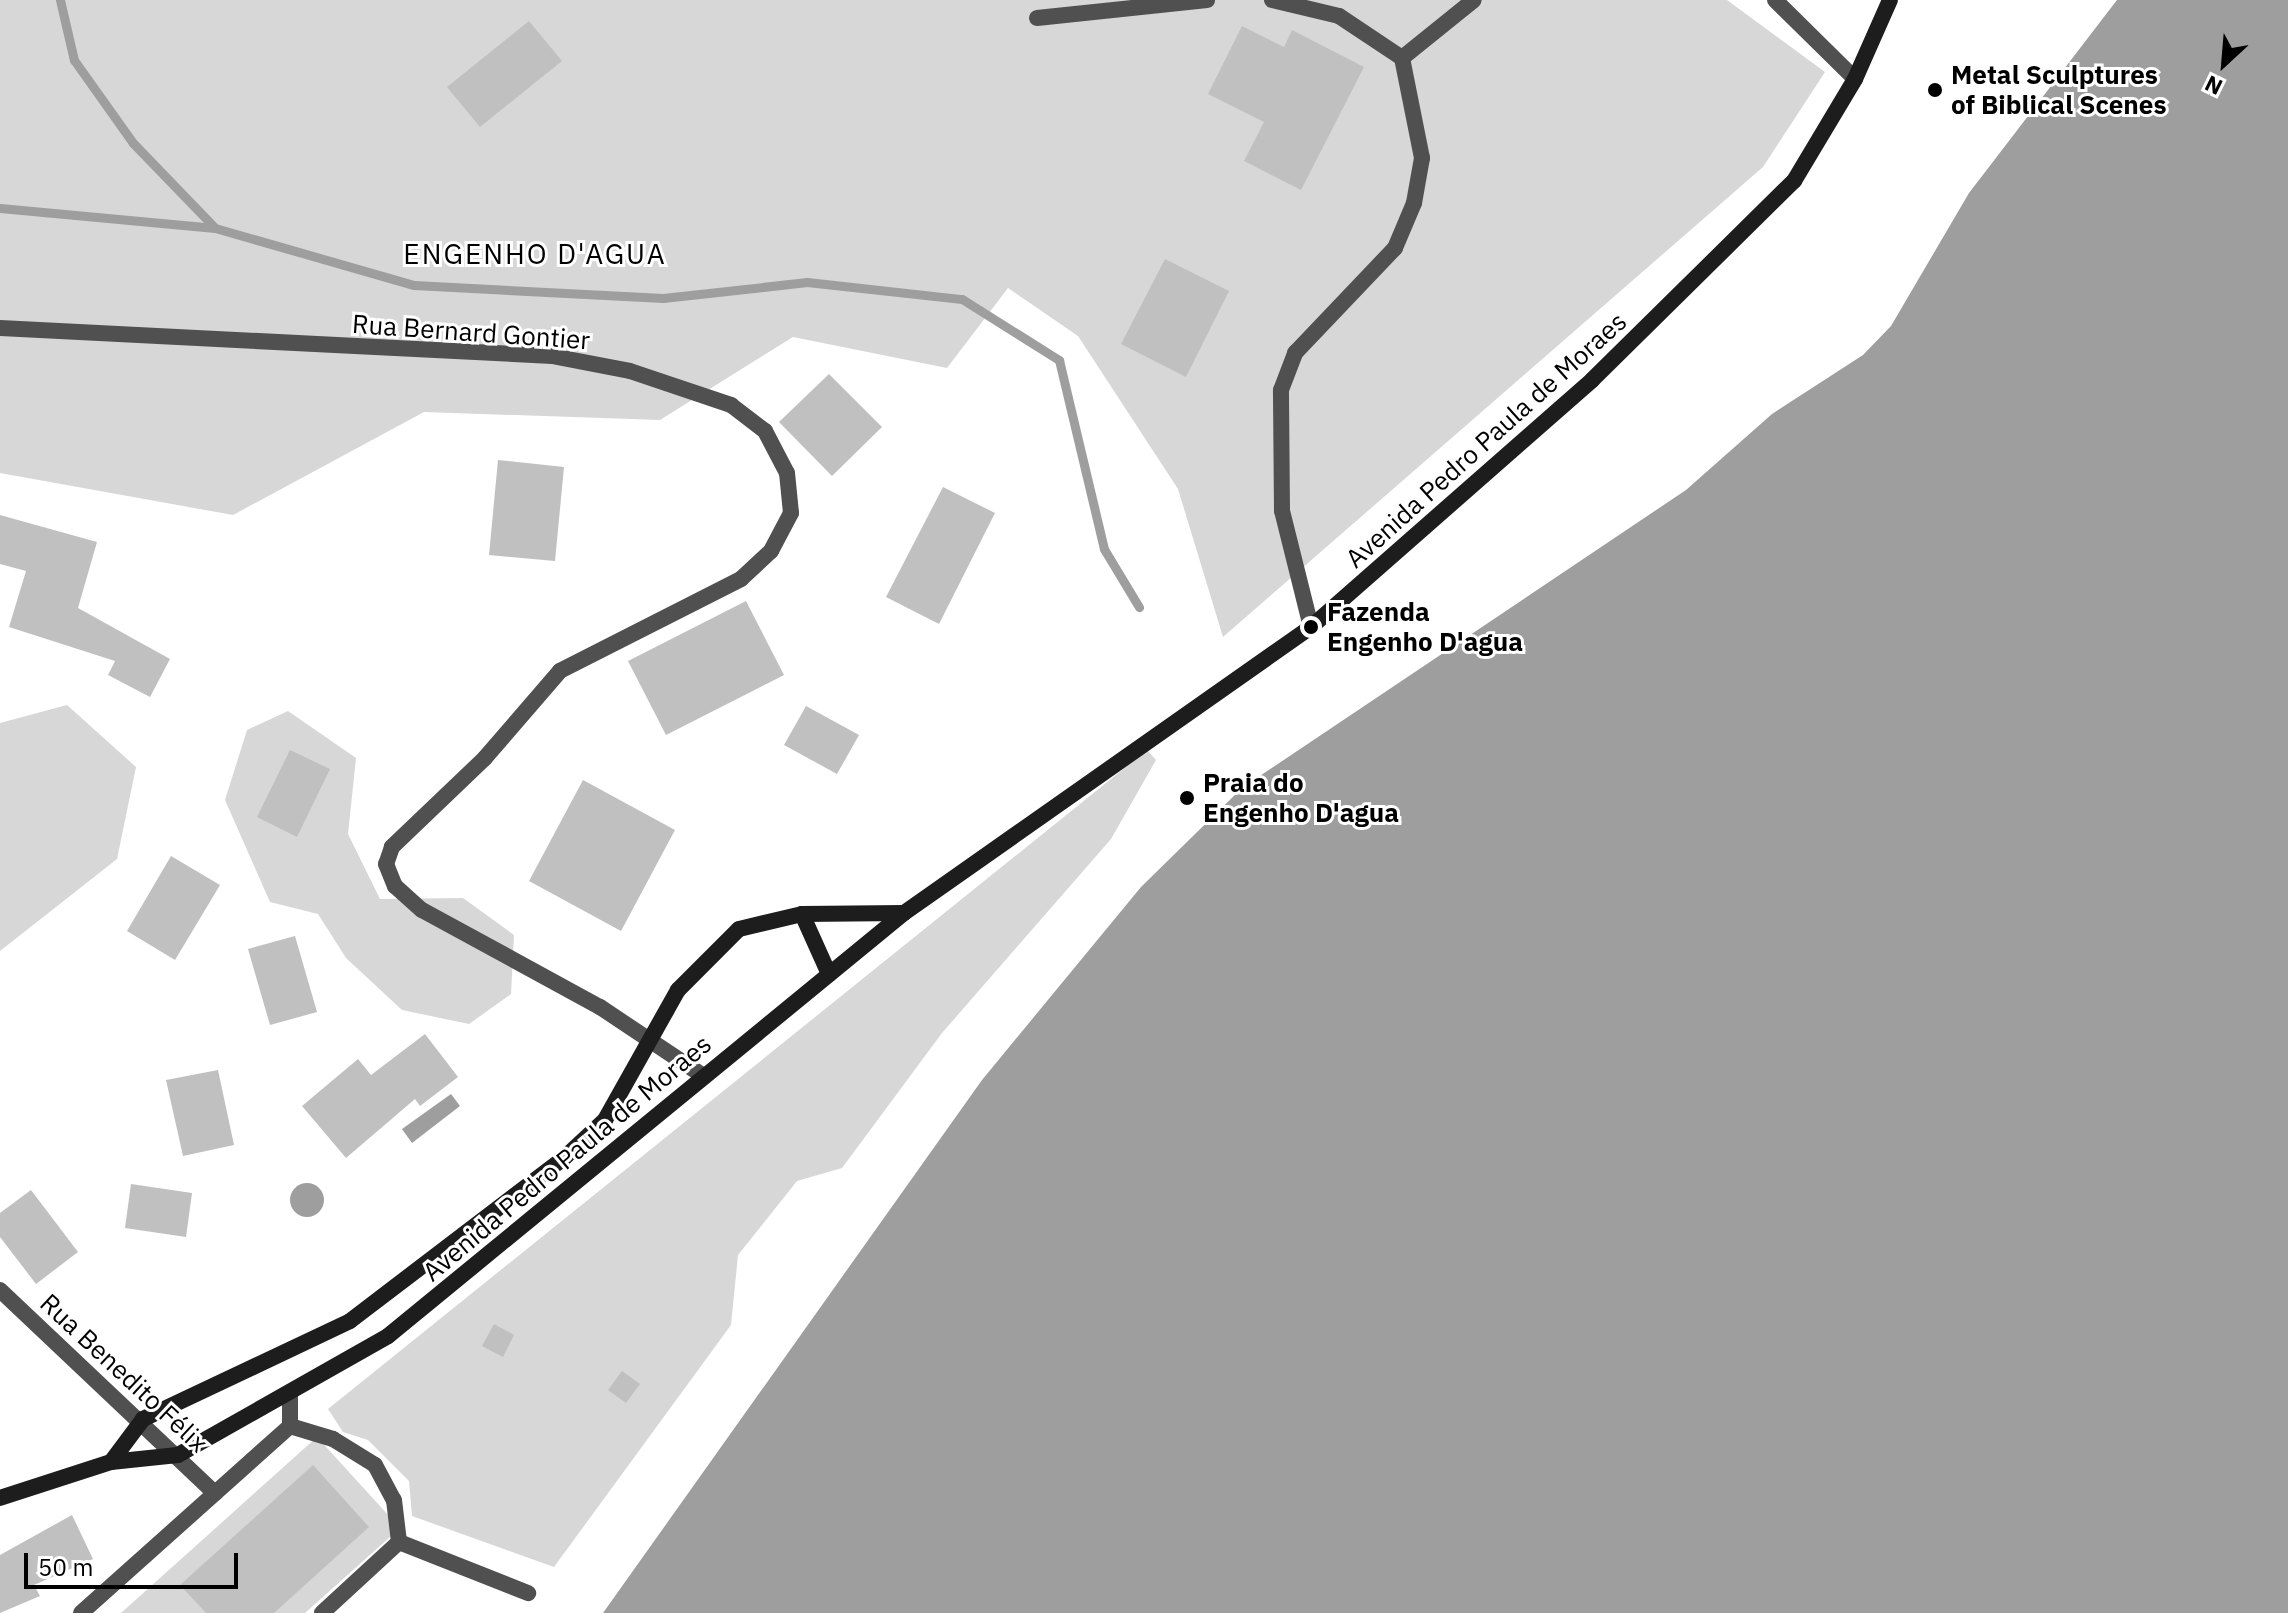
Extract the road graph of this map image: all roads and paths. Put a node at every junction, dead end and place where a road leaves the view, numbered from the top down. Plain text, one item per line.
1 (1207, 0) edge
2 (1272, 0) edge
3 (1474, 0) edge
4 (1775, 0) edge
5 (1890, 0) edge
6 (1037, 18) dead end
7 (1402, 58) junction
8 (1855, 79) junction
9 (0, 328) edge
10 (1311, 627) junction
11 (904, 913) junction
12 (802, 914) junction
13 (829, 974) junction
14 (653, 1039) junction
15 (702, 1075) junction
16 (0, 1290) edge
17 (290, 1395) junction
18 (143, 1419) junction
19 (290, 1426) junction
20 (178, 1455) junction
21 (111, 1462) junction
22 (215, 1493) junction
23 (0, 1498) edge
24 (399, 1542) junction
25 (528, 1593) dead end
26 (81, 1613) edge
27 (322, 1613) edge

1 - 6 street
2 - 7 street
3 - 7 street
4 - 8 street
5 - 8 main road, Avenida Pedro Paula de Moraes
7 - 10 street
8 - 10 main road, Avenida Pedro Paula de Moraes
9 - 14 street, Rua Bernard Gontier
10 - 11 main road, Avenida Pedro Paula de Moraes
11 - 12 main road, Avenida Pedro Paula de Moraes
11 - 13 main road, Avenida Pedro Paula de Moraes
12 - 13 main road
12 - 14 main road, Avenida Pedro Paula de Moraes
13 - 15 main road, Avenida Pedro Paula de Moraes
14 - 15 street, Rua Bernard Gontier
14 - 18 main road, Avenida Pedro Paula de Moraes
15 - 17 main road, Avenida Pedro Paula de Moraes
16 - 18 street, Rua Benedito Félix
17 - 19 street
17 - 20 main road, Avenida Pedro Paula de Moraes
18 - 20 street, Rua Benedito Félix
18 - 21 main road, Avenida Pedro Paula de Moraes
19 - 22 street
19 - 24 street
20 - 21 main road, Avenida Pedro Paula de Moraes
20 - 22 street, Rua Benedito Félix
21 - 23 main road, Avenida Pedro Paula de Moraes
22 - 26 street
24 - 25 street
24 - 27 street

